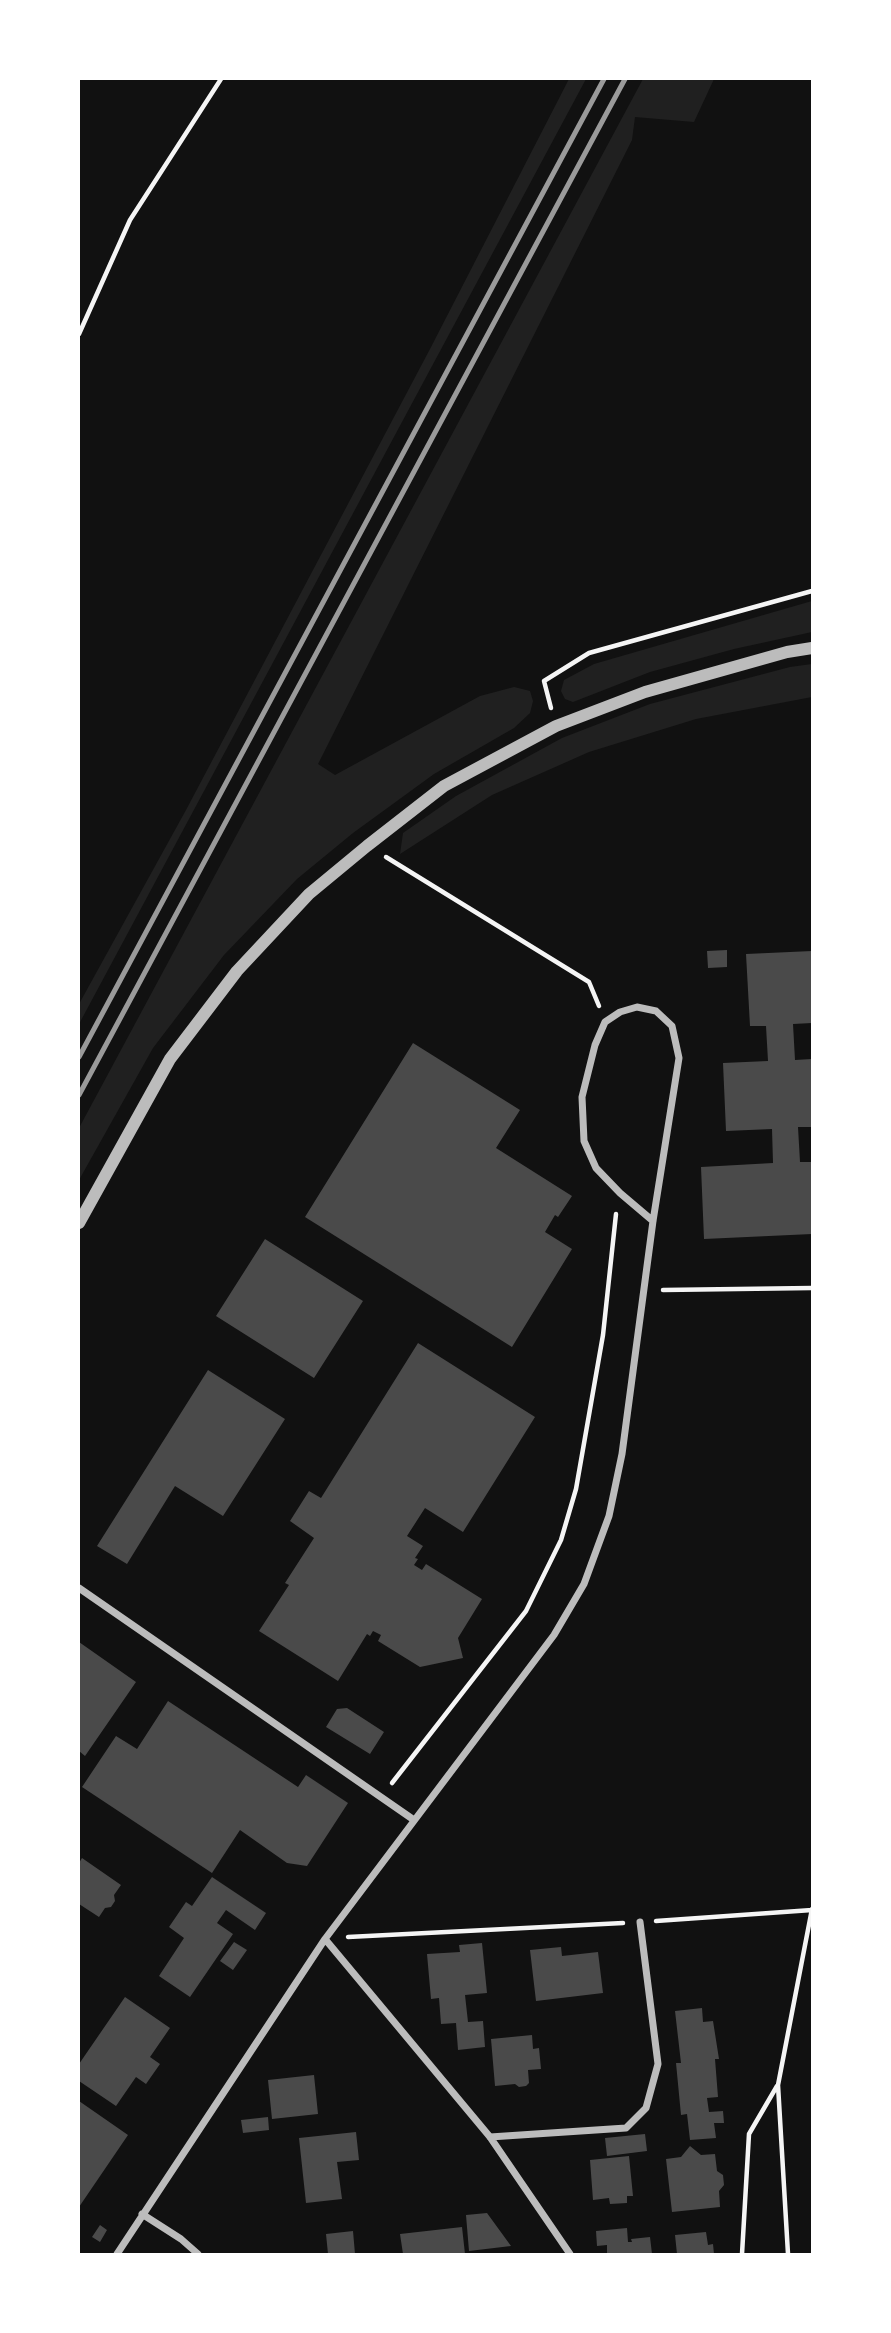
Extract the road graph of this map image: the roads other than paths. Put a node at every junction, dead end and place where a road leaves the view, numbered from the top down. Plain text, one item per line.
1 (812, 648) edge
2 (653, 1221) junction
3 (79, 1223) edge
4 (79, 1588) edge
5 (414, 1820) junction
6 (640, 1923) road end
7 (325, 1939) junction
8 (490, 2137) junction
9 (142, 2214) junction
10 (117, 2254) edge
11 (198, 2254) edge
12 (570, 2254) edge

1 - 3 street
2 - 2 street
2 - 5 street
4 - 5 street
5 - 7 street
6 - 8 street
7 - 8 street
7 - 9 street
8 - 12 street
9 - 10 street
9 - 11 street

